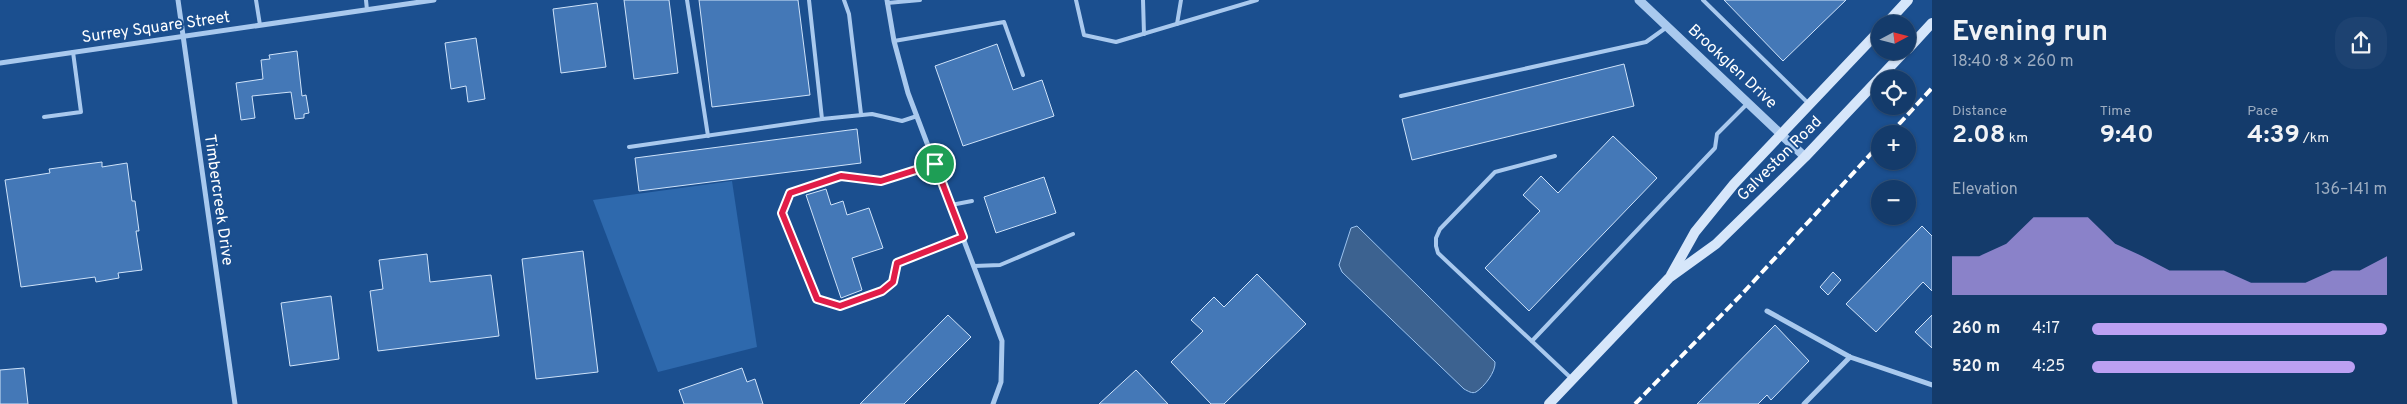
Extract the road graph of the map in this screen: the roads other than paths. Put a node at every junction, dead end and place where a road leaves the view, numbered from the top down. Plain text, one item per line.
1 (178, 0) edge
2 (256, 0) edge
3 (366, 0) edge
4 (434, 0) edge
5 (687, 0) edge
6 (809, 0) edge
7 (844, 0) edge
8 (920, 0) edge
9 (1076, 0) edge
10 (1143, 0) edge
11 (1181, 0) edge
12 (1256, 0) edge
13 (1639, 0) edge
14 (1702, 0) edge
15 (1908, 0) edge
16 (887, 2) edge
17 (367, 10) junction
18 (1894, 15) edge
19 (1932, 23) edge
20 (1177, 24) junction
21 (260, 25) junction
22 (1667, 27) junction
23 (1144, 34) junction
24 (183, 36) junction
25 (1871, 39) edge
26 (1916, 40) edge
27 (894, 41) junction
28 (73, 52) junction
29 (1897, 60) edge
30 (0, 63) edge
31 (1023, 74) dead end
32 (1401, 96) dead end
33 (1748, 103) junction
34 (1809, 104) junction
35 (861, 114) junction
36 (916, 116) junction
37 (44, 117) dead end
38 (822, 119) junction
39 (1782, 134) junction
40 (708, 136) junction
41 (629, 146) dead end
42 (1555, 156) dead end
43 (1805, 157) junction
44 (935, 164) junction
45 (972, 201) dead end
46 (951, 205) junction
47 (1074, 234) dead end
48 (963, 237) junction
49 (974, 266) junction
50 (1669, 278) junction
51 (1767, 311) dead end
52 (1532, 341) junction
53 (1850, 356) junction
54 (1572, 379) junction
55 (1932, 385) edge
56 (235, 404) edge
57 (993, 404) edge
58 (1549, 404) edge
59 (1804, 404) edge

1 - 24 street, Timbercreek Drive
2 - 21 lane
3 - 17 lane
4 - 17 street, Surrey Square Street
5 - 40 lane
6 - 38 lane
7 - 35 lane
8 - 16 lane
9 - 23 lane
10 - 23 lane
11 - 20 lane
12 - 20 lane
13 - 22 street, Brookglen Drive
14 - 34 lane
15 - 18 main road
16 - 27 street
17 - 21 street, Surrey Square Street
19 - 26 main road
20 - 23 lane
21 - 24 street, Surrey Square Street
22 - 32 lane
22 - 33 street, Brookglen Drive
24 - 28 street, Surrey Square Street
24 - 56 street, Timbercreek Drive
25 - 34 main road, Galveston Road
27 - 31 lane
27 - 36 street
28 - 30 street, Surrey Square Street
28 - 37 lane
29 - 43 main road, Galveston Road
33 - 39 street, Brookglen Drive
33 - 52 lane
34 - 39 main road, Galveston Road
35 - 36 lane
35 - 38 lane
36 - 44 street
38 - 40 lane
39 - 43 street, Brookglen Drive
39 - 50 main road, Galveston Road
40 - 41 lane
42 - 52 lane
43 - 50 main road, Galveston Road
44 - 46 street
44 - 48 lane
45 - 46 lane
46 - 48 street
47 - 49 lane
48 - 49 street
49 - 57 street
50 - 54 main road, Galveston Road
51 - 53 street
52 - 54 lane
53 - 55 street
53 - 59 street
54 - 58 main road, Galveston Road

